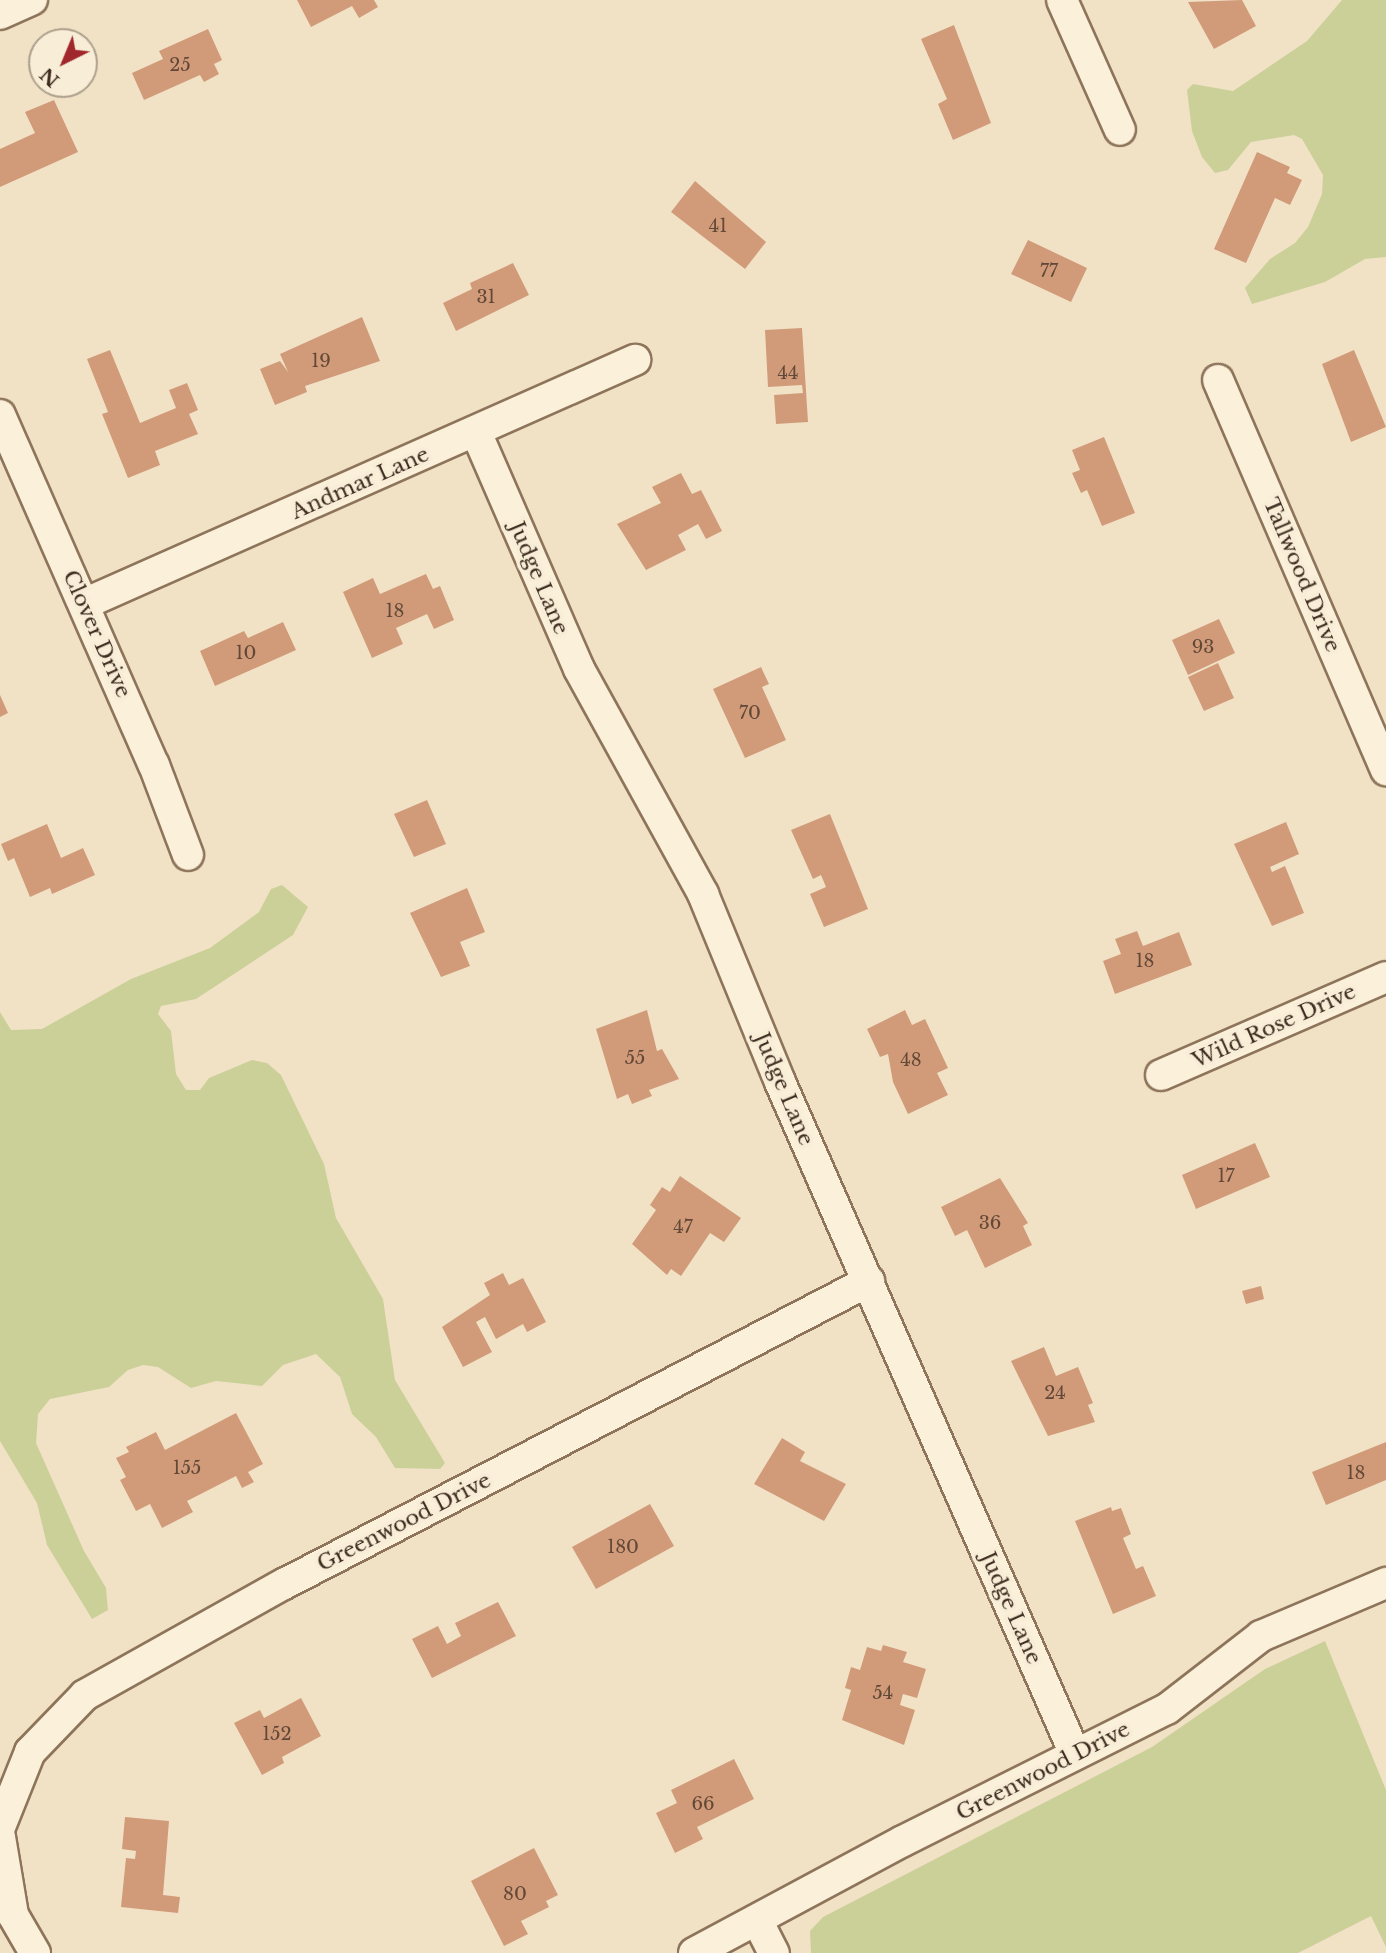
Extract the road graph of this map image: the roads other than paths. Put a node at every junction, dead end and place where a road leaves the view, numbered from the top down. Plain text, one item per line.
1 (32, 0) edge
2 (1062, 0) edge
3 (0, 14) edge
4 (1120, 130) dead end
5 (635, 360) dead end
6 (1218, 380) dead end
7 (0, 415) edge
8 (476, 432) junction
9 (84, 604) junction
10 (1386, 770) edge
11 (188, 855) dead end
12 (1386, 976) edge
13 (1161, 1075) dead end
14 (869, 1281) junction
15 (1386, 1583) edge
16 (1075, 1754) junction
17 (0, 1827) edge
18 (0, 1836) edge
19 (757, 1920) junction
20 (35, 1953) edge
21 (694, 1953) edge
22 (774, 1953) edge

1 - 3 street
2 - 4 street
5 - 8 street, Andmar Lane
6 - 10 street, Tallwood Drive
7 - 9 street, Clover Drive
8 - 9 street, Andmar Lane
8 - 14 street, Judge Lane
9 - 11 street, Clover Drive
12 - 13 street, Wild Rose Drive
14 - 16 street, Judge Lane
14 - 17 street, Greenwood Drive
15 - 16 street, Greenwood Drive
16 - 19 street, Greenwood Drive
18 - 20 street
19 - 21 street, Greenwood Drive
19 - 22 street

